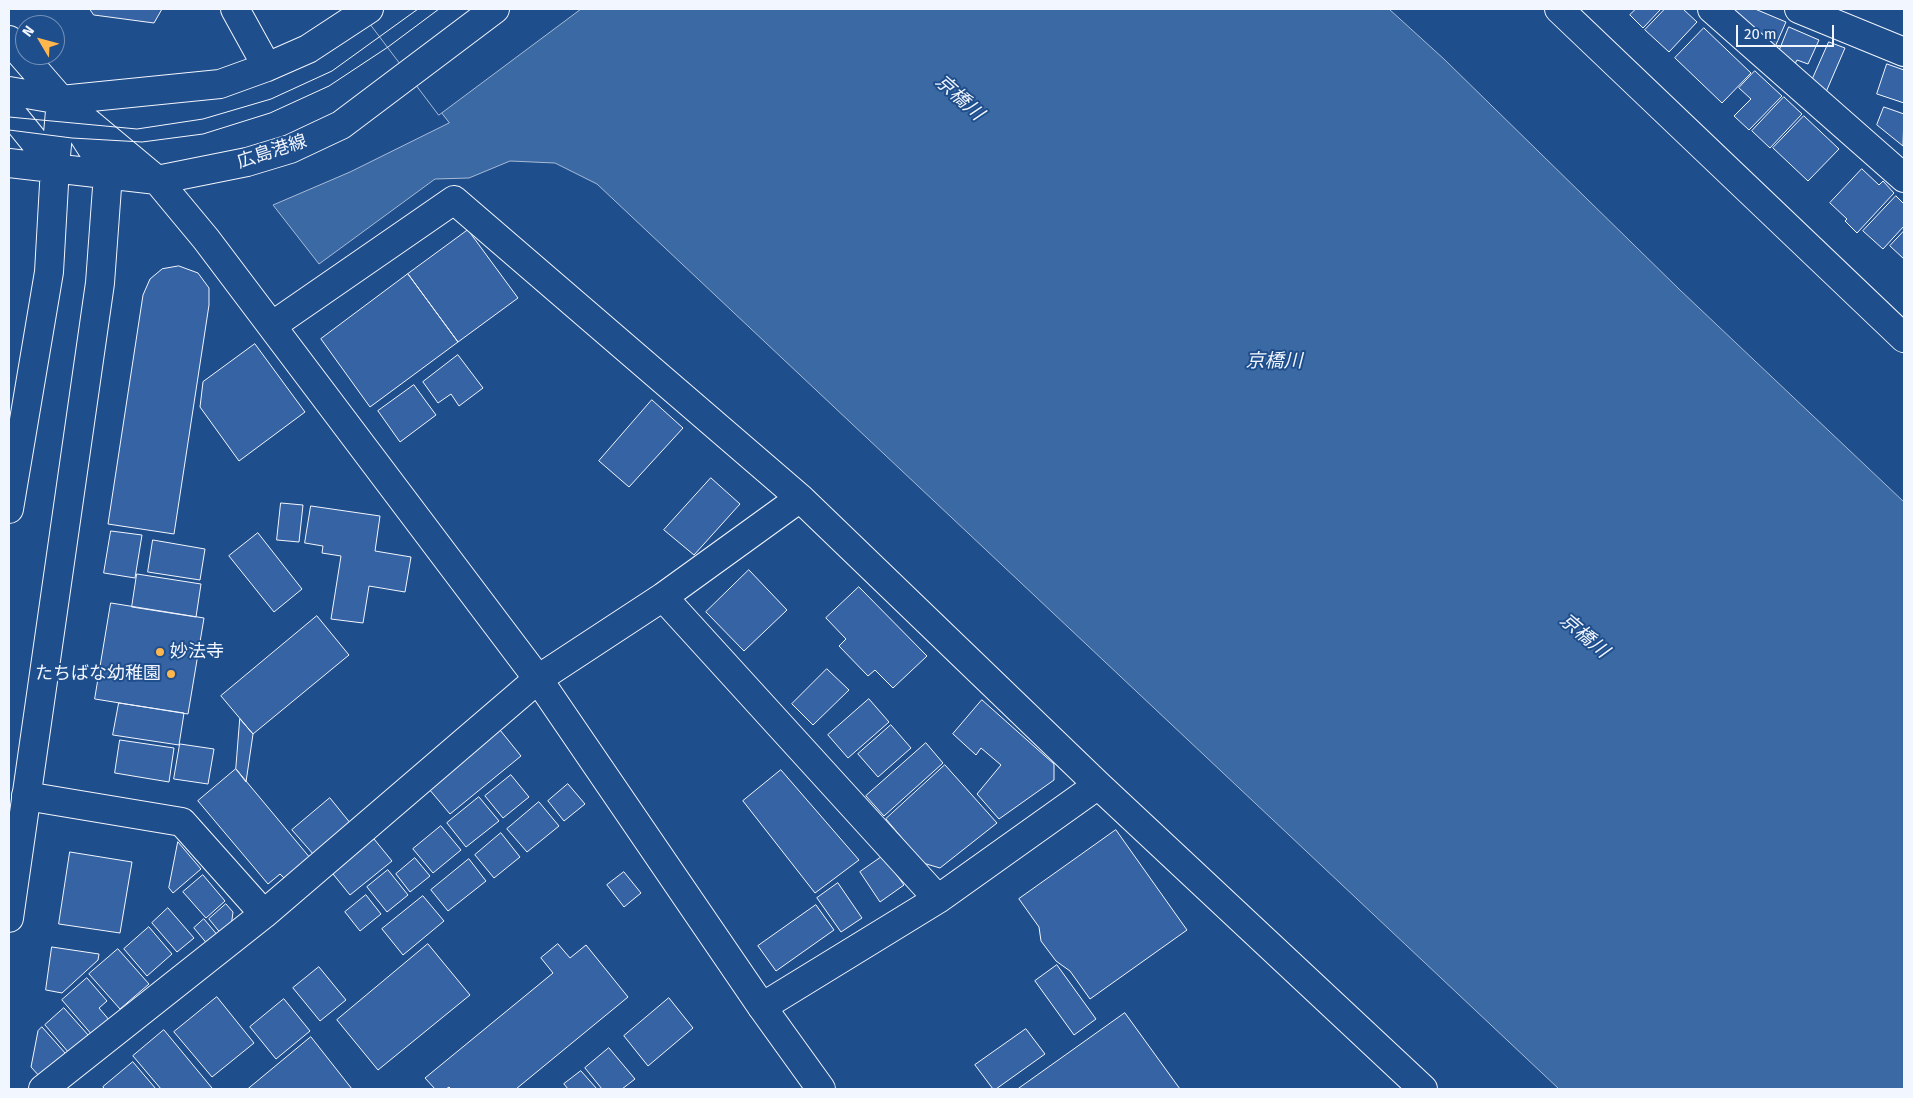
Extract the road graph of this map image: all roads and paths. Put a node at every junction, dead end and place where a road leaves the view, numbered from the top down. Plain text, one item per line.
1 (235, 9) edge
2 (495, 9) edge
3 (1559, 9) edge
4 (1712, 9) edge
5 (366, 11) edge
6 (1815, 12) edge
7 (9, 40) edge
8 (1904, 52) edge
9 (267, 67) junction
10 (9, 91) edge
11 (61, 100) junction
12 (9, 110) edge
13 (9, 163) edge
14 (55, 167) junction
15 (108, 174) junction
16 (1904, 178) edge
17 (157, 180) junction
18 (273, 325) junction
19 (1904, 338) edge
20 (800, 498) junction
21 (9, 509) edge
22 (663, 597) junction
23 (538, 680) junction
24 (1098, 785) junction
25 (26, 796) junction
26 (938, 899) junction
27 (264, 914) junction
28 (9, 918) edge
29 (762, 1007) junction
30 (43, 1089) edge
31 (821, 1089) edge
32 (1423, 1089) edge

1 - 9 street
2 - 17 street, 広島港線
3 - 19 street
4 - 16 street
5 - 9 street
6 - 8 street
7 - 11 street
9 - 11 street
10 - 11 street
11 - 14 street
11 - 15 street
11 - 17 street
12 - 14 street
13 - 14 street, 広島港線
14 - 15 street, 広島港線
14 - 21 street
15 - 17 street, 広島港線
15 - 25 street
17 - 18 street
18 - 20 street
18 - 23 street
20 - 22 street
20 - 24 street
22 - 23 street
22 - 26 street
23 - 27 street
23 - 29 street
24 - 26 street
24 - 32 street
25 - 27 street
25 - 28 street
26 - 29 street
27 - 30 street
29 - 31 street

